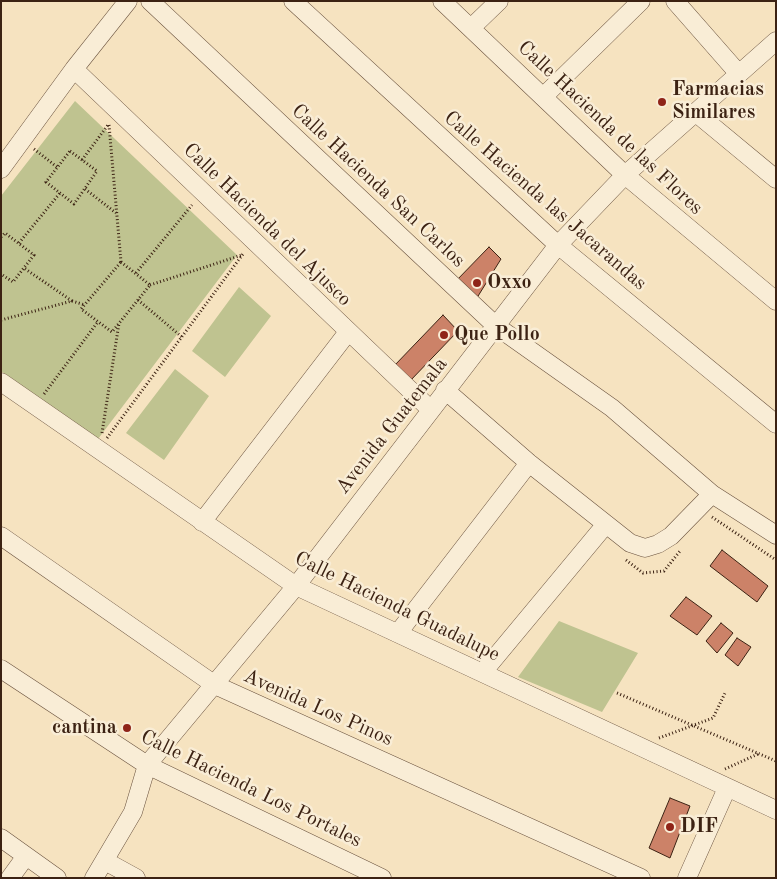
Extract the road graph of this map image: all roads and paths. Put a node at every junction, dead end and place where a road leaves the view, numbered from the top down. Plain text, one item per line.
1 (128, 1) edge
2 (150, 1) edge
3 (293, 1) edge
4 (442, 1) edge
5 (499, 1) edge
6 (641, 1) edge
7 (675, 1) edge
8 (471, 28) junction
9 (776, 41) edge
10 (74, 69) junction
11 (739, 74) junction
12 (544, 96) junction
13 (695, 112) junction
14 (102, 118) dead end
15 (109, 125) junction
16 (116, 132) dead end
17 (38, 140) dead end
18 (32, 148) junction
19 (27, 154) dead end
20 (82, 160) junction
21 (57, 167) junction
22 (1, 169) edge
23 (625, 175) junction
24 (776, 179) edge
25 (85, 189) junction
26 (60, 193) junction
27 (185, 198) dead end
28 (192, 205) junction
29 (198, 211) dead end
30 (117, 213) junction
31 (1, 238) edge
32 (19, 244) junction
33 (558, 246) junction
34 (237, 248) dead end
35 (243, 254) junction
36 (121, 262) junction
37 (24, 268) junction
38 (136, 273) junction
39 (1, 274) edge
40 (150, 285) junction
41 (138, 300) junction
42 (72, 301) junction
43 (776, 301) edge
44 (85, 305) junction
45 (1, 320) edge
46 (97, 322) junction
47 (119, 323) junction
48 (496, 326) junction
49 (348, 332) junction
50 (182, 337) junction
51 (1, 382) edge
52 (445, 390) junction
53 (38, 402) dead end
54 (431, 410) junction
55 (776, 424) edge
56 (102, 436) dead end
57 (106, 438) dead end
58 (529, 463) junction
59 (712, 494) junction
60 (709, 514) dead end
61 (202, 522) junction
62 (606, 524) junction
63 (776, 535) edge
64 (1, 536) edge
65 (681, 550) dead end
66 (620, 556) dead end
67 (776, 560) edge
68 (296, 586) junction
69 (398, 633) junction
70 (1, 669) edge
71 (483, 672) junction
72 (215, 685) junction
73 (617, 693) dead end
74 (725, 693) dead end
75 (691, 725) junction
76 (658, 738) dead end
77 (759, 754) junction
78 (776, 761) edge
79 (146, 765) junction
80 (718, 772) dead end
81 (727, 788) junction
82 (776, 810) edge
83 (1, 838) edge
84 (26, 856) junction
85 (104, 861) junction
86 (10, 878) edge
87 (57, 878) edge
88 (94, 878) edge
89 (136, 878) edge
90 (382, 878) edge
91 (641, 878) edge
92 (687, 878) edge

1 - 10 street
2 - 48 street, Calle Hacienda San Carlos
3 - 33 street, Calle Hacienda las Jacarandas
4 - 8 street, Calle Hacienda de las Flores
5 - 8 street
6 - 12 street
7 - 11 street
8 - 12 street, Calle Hacienda de las Flores
9 - 11 street, Avenida Guatemala
10 - 22 street
10 - 49 street, Calle Hacienda del Ajusco
11 - 13 street, Avenida Guatemala
12 - 23 street, Calle Hacienda de las Flores
13 - 23 street, Avenida Guatemala
13 - 24 street
14 - 15 path
15 - 16 path
15 - 20 path
15 - 30 path
17 - 18 path
18 - 19 path
18 - 21 path
20 - 21 path
20 - 25 path
21 - 26 path
23 - 33 street, Avenida Guatemala
23 - 43 street, Calle Hacienda de las Flores
25 - 26 path
25 - 30 path
26 - 32 path
27 - 28 path
28 - 29 path
28 - 38 path
30 - 36 path
31 - 32 path
32 - 37 path
33 - 48 street, Avenida Guatemala
33 - 55 street, Calle Hacienda las Jacarandas
34 - 35 path
35 - 40 path
35 - 50 path
36 - 38 path
36 - 44 path
37 - 39 path
37 - 42 path
38 - 40 path
40 - 41 path
41 - 47 path
41 - 50 path
42 - 44 path
42 - 45 path
44 - 46 path
46 - 47 path
46 - 53 path
47 - 56 path
48 - 52 street, Avenida Guatemala
48 - 59 street, Calle Hacienda San Carlos
49 - 54 street, Calle Hacienda del Ajusco
49 - 61 street
50 - 57 path
51 - 61 street, Calle Hacienda Guadalupe
52 - 54 street, Avenida Guatemala
52 - 58 street
54 - 68 street, Avenida Guatemala
58 - 62 street
58 - 69 street
59 - 62 street
59 - 63 street, Calle Hacienda San Carlos
60 - 67 path
61 - 68 street, Calle Hacienda Guadalupe
62 - 71 street
64 - 72 street, Avenida Los Pinos
65 - 66 path
68 - 69 street, Calle Hacienda Guadalupe
68 - 72 street, Avenida Guatemala
69 - 71 street, Calle Hacienda Guadalupe
70 - 79 street, Calle Hacienda Los Portales
71 - 81 street, Calle Hacienda Guadalupe
72 - 79 street, Avenida Guatemala
72 - 91 street, Avenida Los Pinos
73 - 75 path
74 - 75 path
75 - 76 path
75 - 77 path
77 - 78 path
77 - 80 path
79 - 85 street, Avenida Guatemala
79 - 90 street, Calle Hacienda Los Portales
81 - 82 street, Calle Hacienda Guadalupe
81 - 92 street
83 - 84 street
84 - 86 street
84 - 87 street
85 - 88 street, Avenida Guatemala
85 - 89 street

